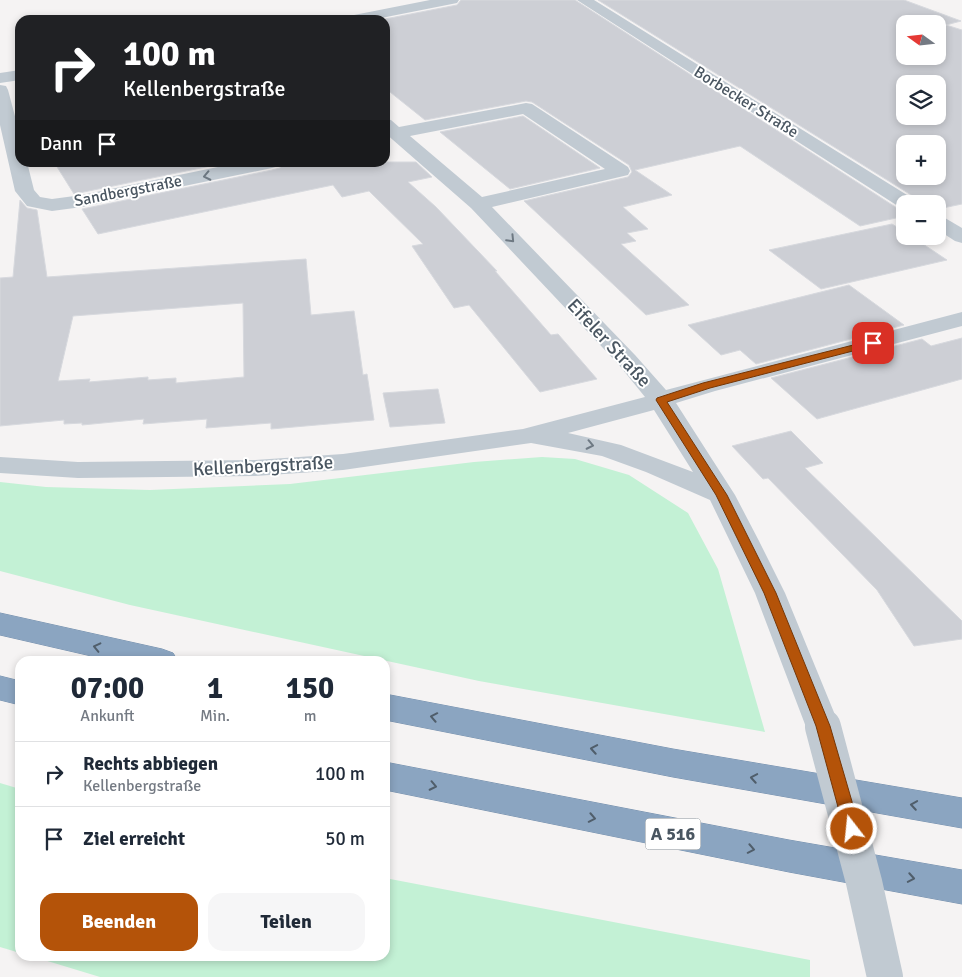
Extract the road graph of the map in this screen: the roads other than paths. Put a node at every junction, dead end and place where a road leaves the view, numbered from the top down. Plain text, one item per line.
1 (452, 0) edge
2 (584, 0) edge
3 (374, 15) edge
4 (15, 76) edge
5 (0, 78) edge
6 (0, 90) edge
7 (392, 133) edge
8 (15, 153) edge
9 (18, 167) edge
10 (248, 167) edge
11 (896, 196) edge
12 (478, 204) junction
13 (946, 227) edge
14 (962, 237) edge
15 (962, 319) edge
16 (661, 400) junction
17 (524, 437) junction
18 (0, 465) edge
19 (721, 495) junction
20 (0, 624) edge
21 (140, 656) edge
22 (0, 688) edge
23 (15, 692) edge
24 (390, 708) edge
25 (390, 777) edge
26 (962, 812) edge
27 (962, 887) edge
28 (885, 977) edge

1 - 3 street
2 - 11 street, Borbecker Straße
4 - 5 street
8 -> 6 street, Sandbergstraße
7 - 12 street, Eifeler Straße
7 - 12 street, Eifeler Straße
10 -> 9 street, Sandbergstraße
12 -> 16 street, Eifeler Straße
13 - 14 street
15 - 16 street, Kellenbergstraße
16 - 17 street, Kellenbergstraße
16 - 19 street, Eifeler Straße
17 - 18 street, Kellenbergstraße
17 -> 19 street, Kellenbergstraße
19 - 28 street, Eifeler Straße, bridge
21 -> 20 highway
22 - 23 highway
26 -> 24 highway
25 -> 27 highway, A 516

